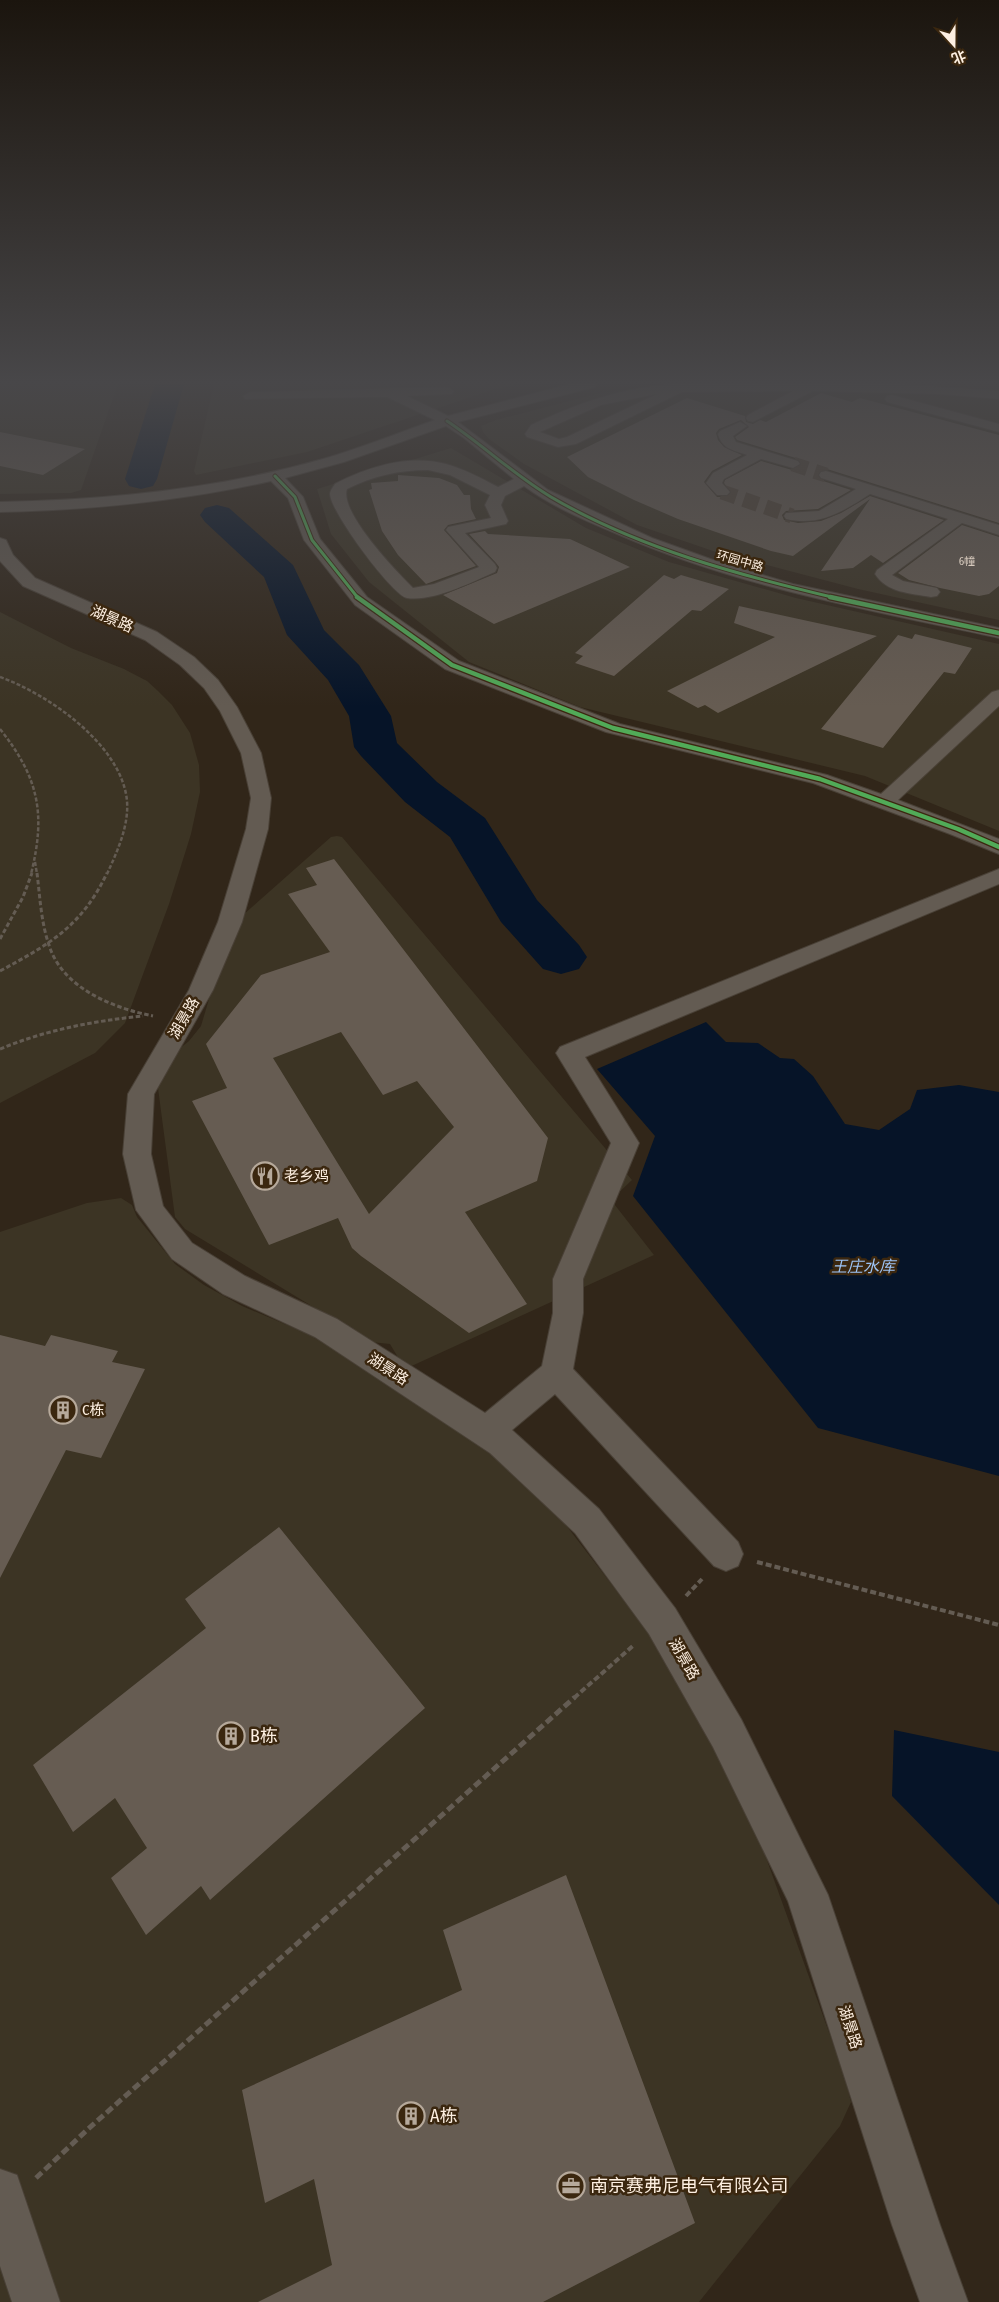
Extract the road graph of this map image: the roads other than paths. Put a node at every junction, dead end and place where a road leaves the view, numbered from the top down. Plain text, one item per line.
1 (192, 491) edge
2 (289, 491) edge
3 (339, 491) edge
4 (495, 491) edge
5 (501, 491) edge
6 (542, 491) edge
7 (863, 491) edge
8 (879, 491) edge
9 (498, 493) junction
10 (0, 509) edge
11 (792, 516) tunnel mouth
12 (960, 517) junction
13 (999, 530) edge
14 (0, 543) edge
15 (931, 592) dead end
16 (999, 633) edge
17 (999, 696) edge
18 (884, 802) junction
19 (999, 847) edge
20 (999, 876) edge
21 (556, 1373) junction
22 (486, 1432) junction
23 (726, 1554) road end
24 (3, 2200) edge
25 (36, 2302) edge
26 (944, 2302) edge

1 - 10 street
2 - 18 street
3 - 9 street
4 - 9 street
5 - 9 street
6 - 16 street, 环园中路
7 - 11 street
8 - 12 street
12 - 13 street
12 - 15 street
14 - 22 street, 湖景路
17 - 18 street
18 - 19 street
20 - 21 street
21 - 22 street
21 - 23 street
22 - 26 street, 湖景路
24 - 25 street

